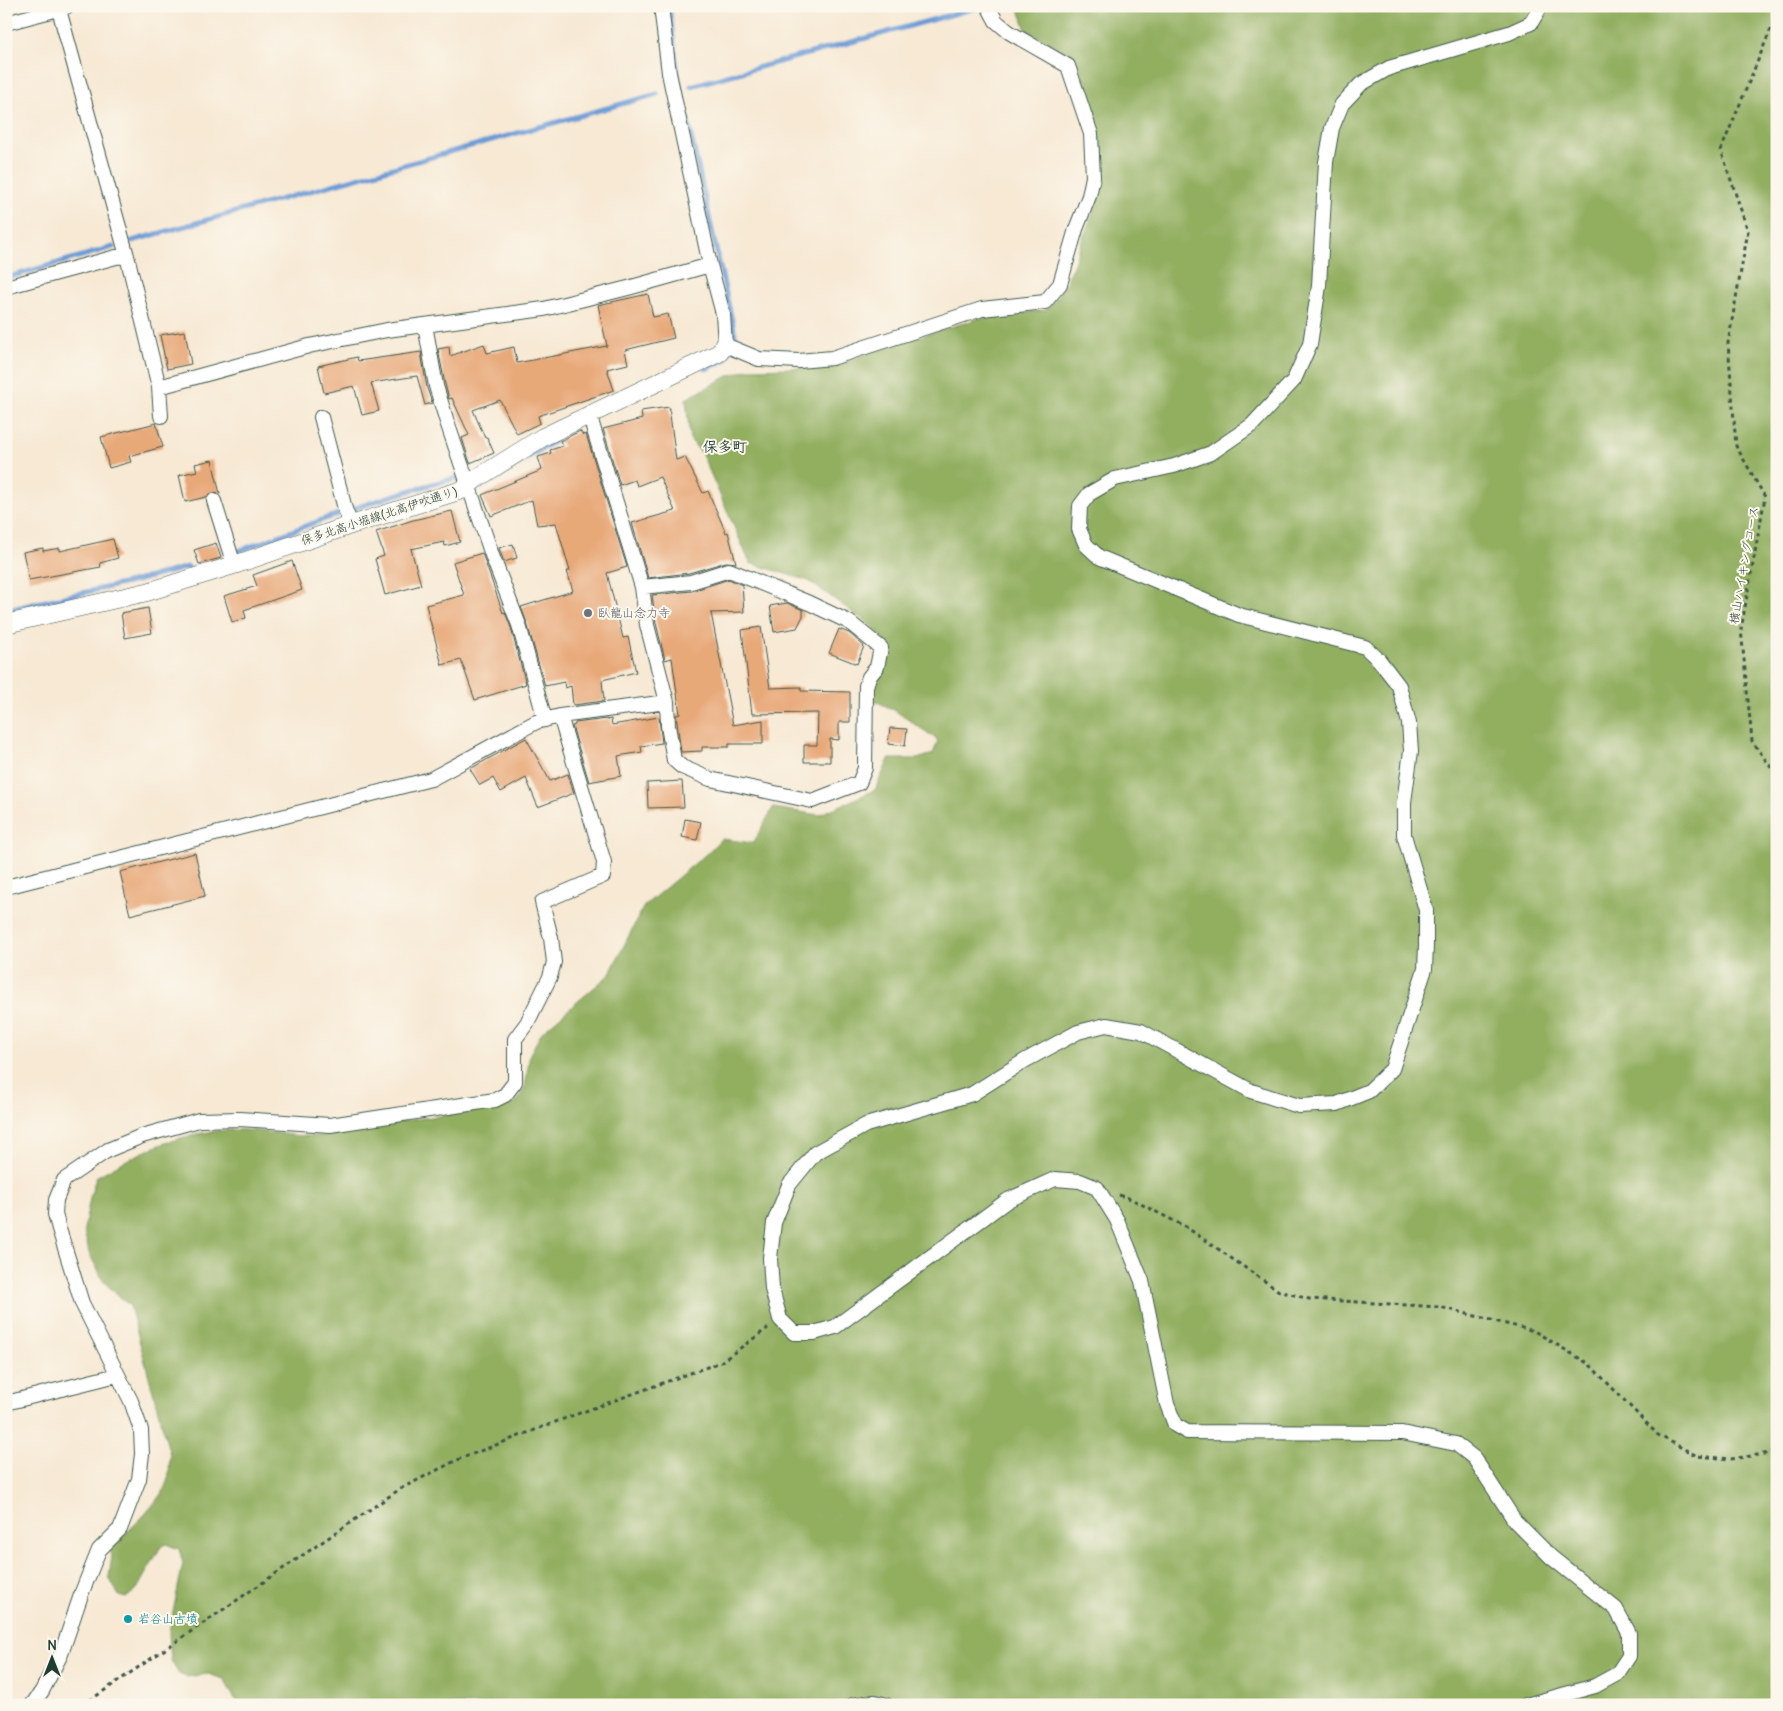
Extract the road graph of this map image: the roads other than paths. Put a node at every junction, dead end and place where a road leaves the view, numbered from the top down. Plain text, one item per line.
1 (661, 6) edge
2 (988, 6) edge
3 (1541, 6) edge
4 (61, 7) edge
5 (6, 23) edge
6 (127, 256) junction
7 (710, 265) junction
8 (6, 288) edge
9 (425, 325) junction
10 (730, 347) junction
11 (159, 387) junction
12 (162, 416) dead end
13 (321, 417) dead end
14 (590, 417) junction
15 (468, 486) junction
16 (214, 501) dead end
17 (348, 516) junction
18 (234, 565) junction
19 (642, 587) junction
20 (6, 624) edge
21 (667, 702) junction
22 (560, 716) junction
23 (545, 720) junction
24 (6, 888) edge
25 (117, 1376) junction
26 (6, 1403) edge
27 (32, 1705) edge
28 (853, 1705) edge
29 (886, 1705) edge
30 (1526, 1705) edge

1 - 7 street
2 - 10 street
3 - 30 street
4 - 5 street
4 - 6 street
6 - 8 street
6 - 11 street
7 - 9 street
7 - 10 street
9 - 11 street
9 - 15 street
10 - 14 street, 保多北高小堀線(北高伊吹通り)
11 - 12 street
13 - 17 street
14 - 15 street, 保多北高小堀線(北高伊吹通り)
14 - 19 street
15 - 17 street, 保多北高小堀線(北高伊吹通り)
15 - 23 street
16 - 18 street
17 - 18 street, 保多北高小堀線(北高伊吹通り)
18 - 20 street, 保多北高小堀線(北高伊吹通り)
19 - 21 street
19 - 21 street
21 - 22 street
22 - 23 street
22 - 25 street
23 - 24 street
25 - 26 street
25 - 27 street
28 - 29 street

